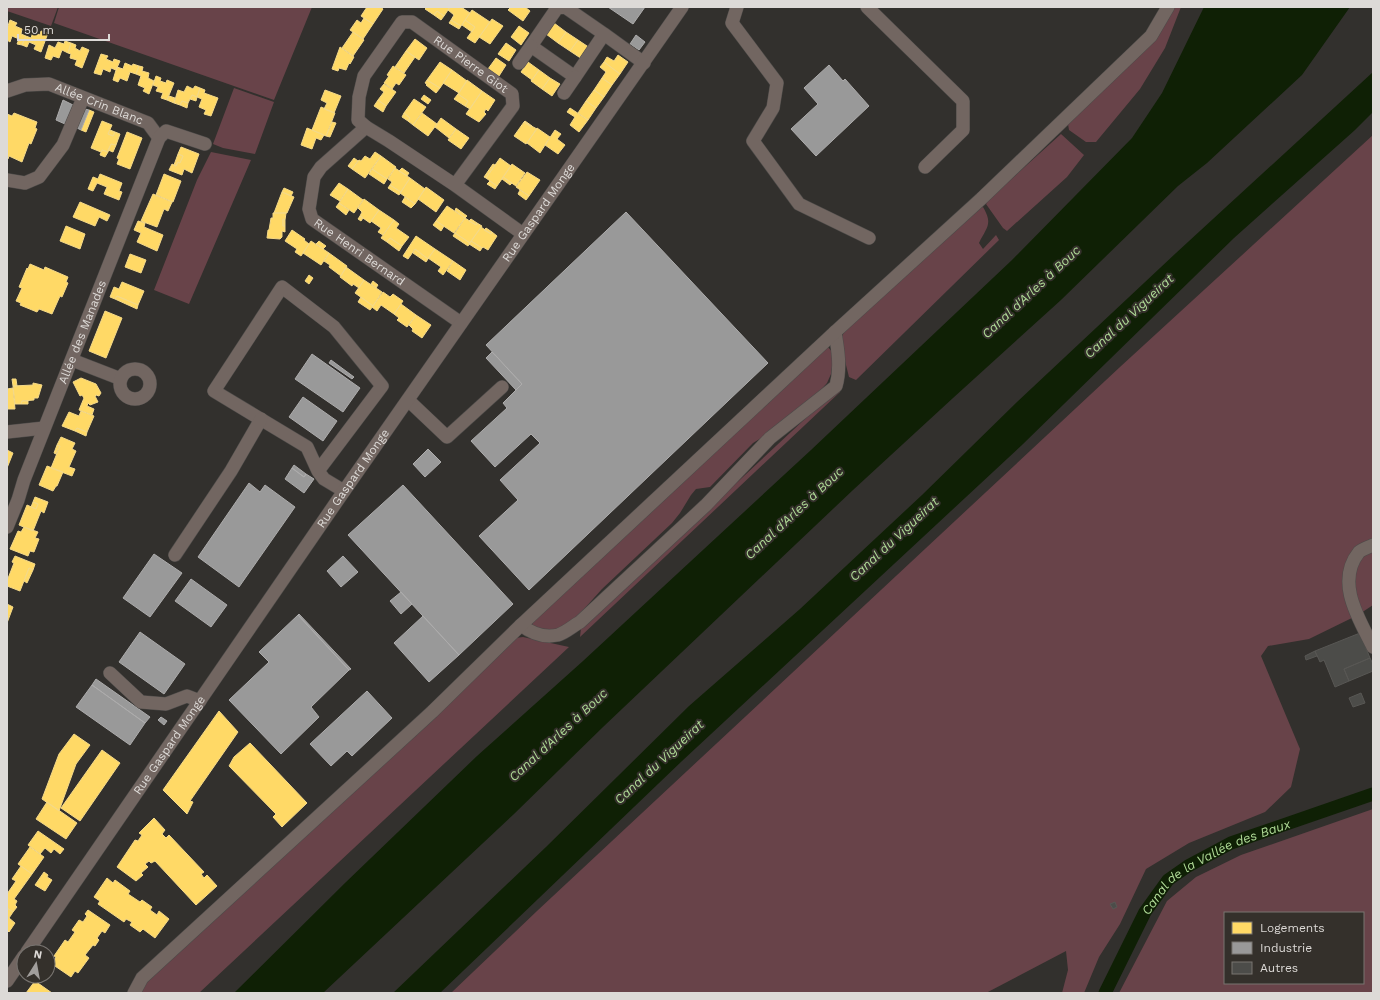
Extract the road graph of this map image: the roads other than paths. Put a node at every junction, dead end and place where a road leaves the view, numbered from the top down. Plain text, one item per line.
1 (682, 7) edge
2 (738, 7) edge
3 (868, 7) edge
4 (1168, 7) edge
5 (604, 34) junction
6 (531, 46) junction
7 (519, 63) dead end
8 (644, 63) junction
9 (575, 77) junction
10 (7, 91) edge
11 (564, 93) dead end
12 (83, 98) junction
13 (366, 127) junction
14 (159, 138) junction
15 (205, 144) dead end
16 (925, 167) dead end
17 (7, 180) edge
18 (455, 185) junction
19 (523, 234) junction
20 (869, 238) dead end
21 (461, 323) junction
22 (834, 332) junction
23 (72, 360) junction
24 (121, 379) dead end
25 (502, 388) dead end
26 (408, 400) junction
27 (261, 419) junction
28 (44, 428) junction
29 (7, 432) edge
30 (318, 471) junction
31 (344, 491) junction
32 (7, 527) edge
33 (1373, 545) edge
34 (175, 555) dead end
35 (521, 625) junction
36 (1373, 647) edge
37 (110, 673) dead end
38 (200, 701) junction
39 (31, 944) edge
40 (16, 968) edge
41 (7, 981) edge
42 (134, 993) edge

1 - 8 street, Rue Gaspard Monge
2 - 20 street
3 - 16 street
4 - 22 street
5 - 6 street
5 - 8 street
5 - 9 street
6 - 7 street
6 - 9 street
8 - 19 street, Rue Gaspard Monge
9 - 11 street
10 - 12 street, Allée Crin Blanc
12 - 14 street, Allée Crin Blanc
12 - 17 street
13 - 18 street
13 - 18 street, Rue Pierre Giot
13 - 21 street, Rue Henri Bernard
14 - 15 street
14 - 23 street, Allée des Manades
18 - 19 street
19 - 21 street, Rue Gaspard Monge
21 - 26 street, Rue Gaspard Monge
22 - 35 street
22 - 35 street
23 - 24 street
23 - 28 street, Allée des Manades
25 - 26 street
26 - 31 street, Rue Gaspard Monge
27 - 30 street
27 - 30 street
27 - 34 street
28 - 29 street
28 - 32 street, Allée des Manades
30 - 31 street
31 - 38 street, Rue Gaspard Monge
33 - 36 street
35 - 42 street
37 - 38 street
38 - 39 street, Rue Gaspard Monge
40 - 41 street

